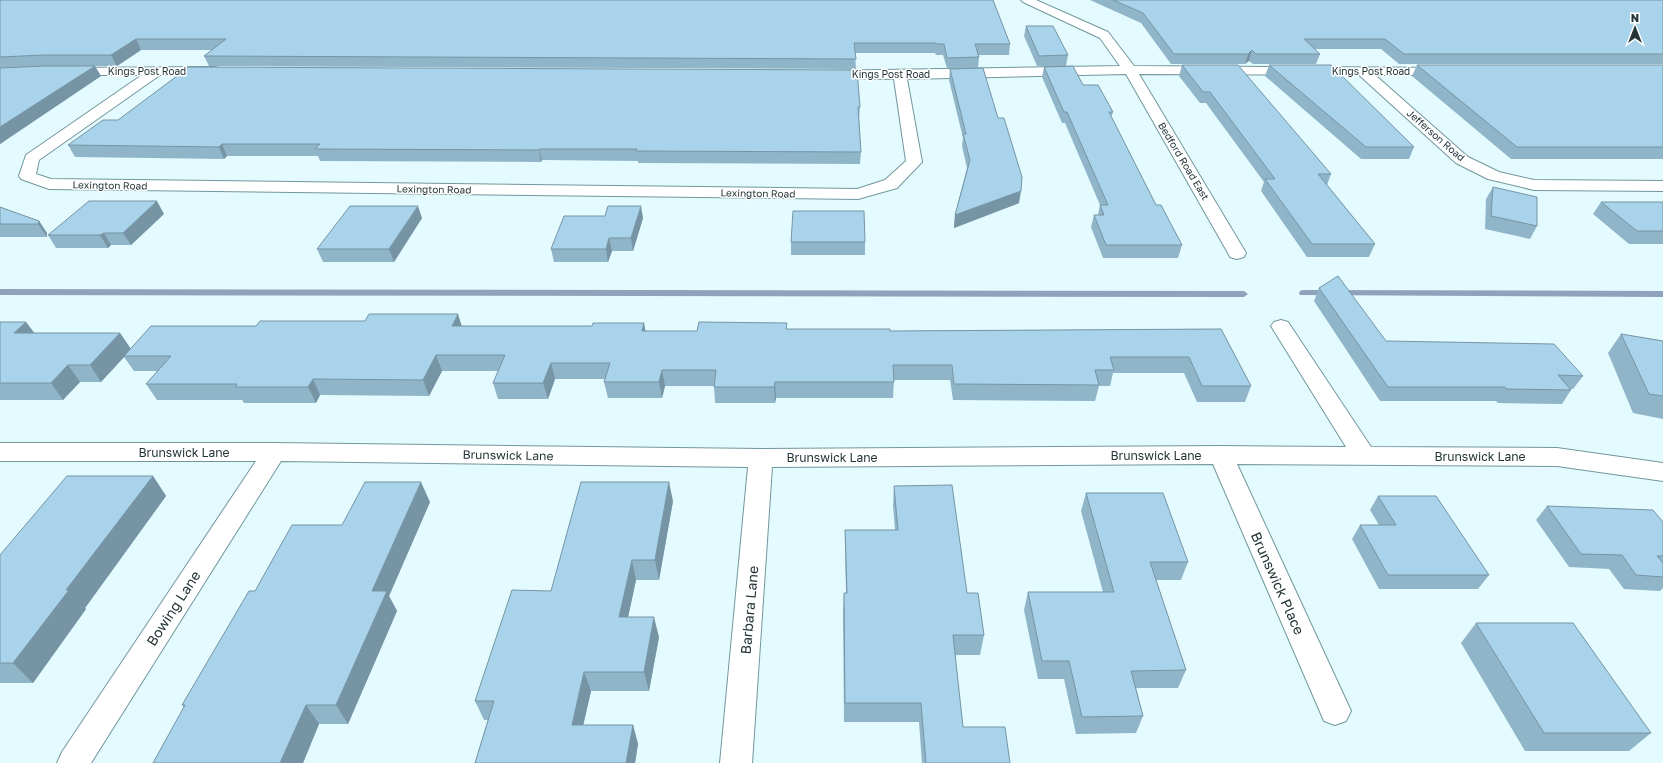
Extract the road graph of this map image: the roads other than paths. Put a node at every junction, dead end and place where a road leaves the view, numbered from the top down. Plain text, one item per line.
1 (1027, 0) edge
2 (1130, 70) junction
3 (58, 71) edge
4 (157, 71) junction
5 (229, 71) edge
6 (1363, 71) junction
7 (1458, 71) edge
8 (812, 74) edge
9 (900, 75) junction
10 (1663, 186) edge
11 (1237, 253) dead end
12 (1281, 326) dead end
13 (0, 452) edge
14 (274, 452) junction
15 (1221, 455) junction
16 (1364, 456) junction
17 (761, 458) junction
18 (1663, 472) edge
19 (1335, 711) dead end
20 (73, 763) edge
21 (736, 763) edge

1 - 2 street, Bedford Road East
2 - 6 street, Kings Post Road
2 - 9 street, Kings Post Road
2 - 11 street, Bedford Road East
3 - 4 street, Kings Post Road
4 - 5 street, Kings Post Road
4 - 9 street, Lexington Road
6 - 7 street, Kings Post Road
6 - 10 street, Jefferson Road
8 - 9 street, Kings Post Road
12 - 16 street
13 - 14 street, Brunswick Lane
14 - 17 street, Brunswick Lane
14 - 20 street, Bowing Lane
15 - 16 street, Brunswick Lane
15 - 17 street, Brunswick Lane
15 - 19 street, Brunswick Place
16 - 18 street, Brunswick Lane
17 - 21 street, Barbara Lane

